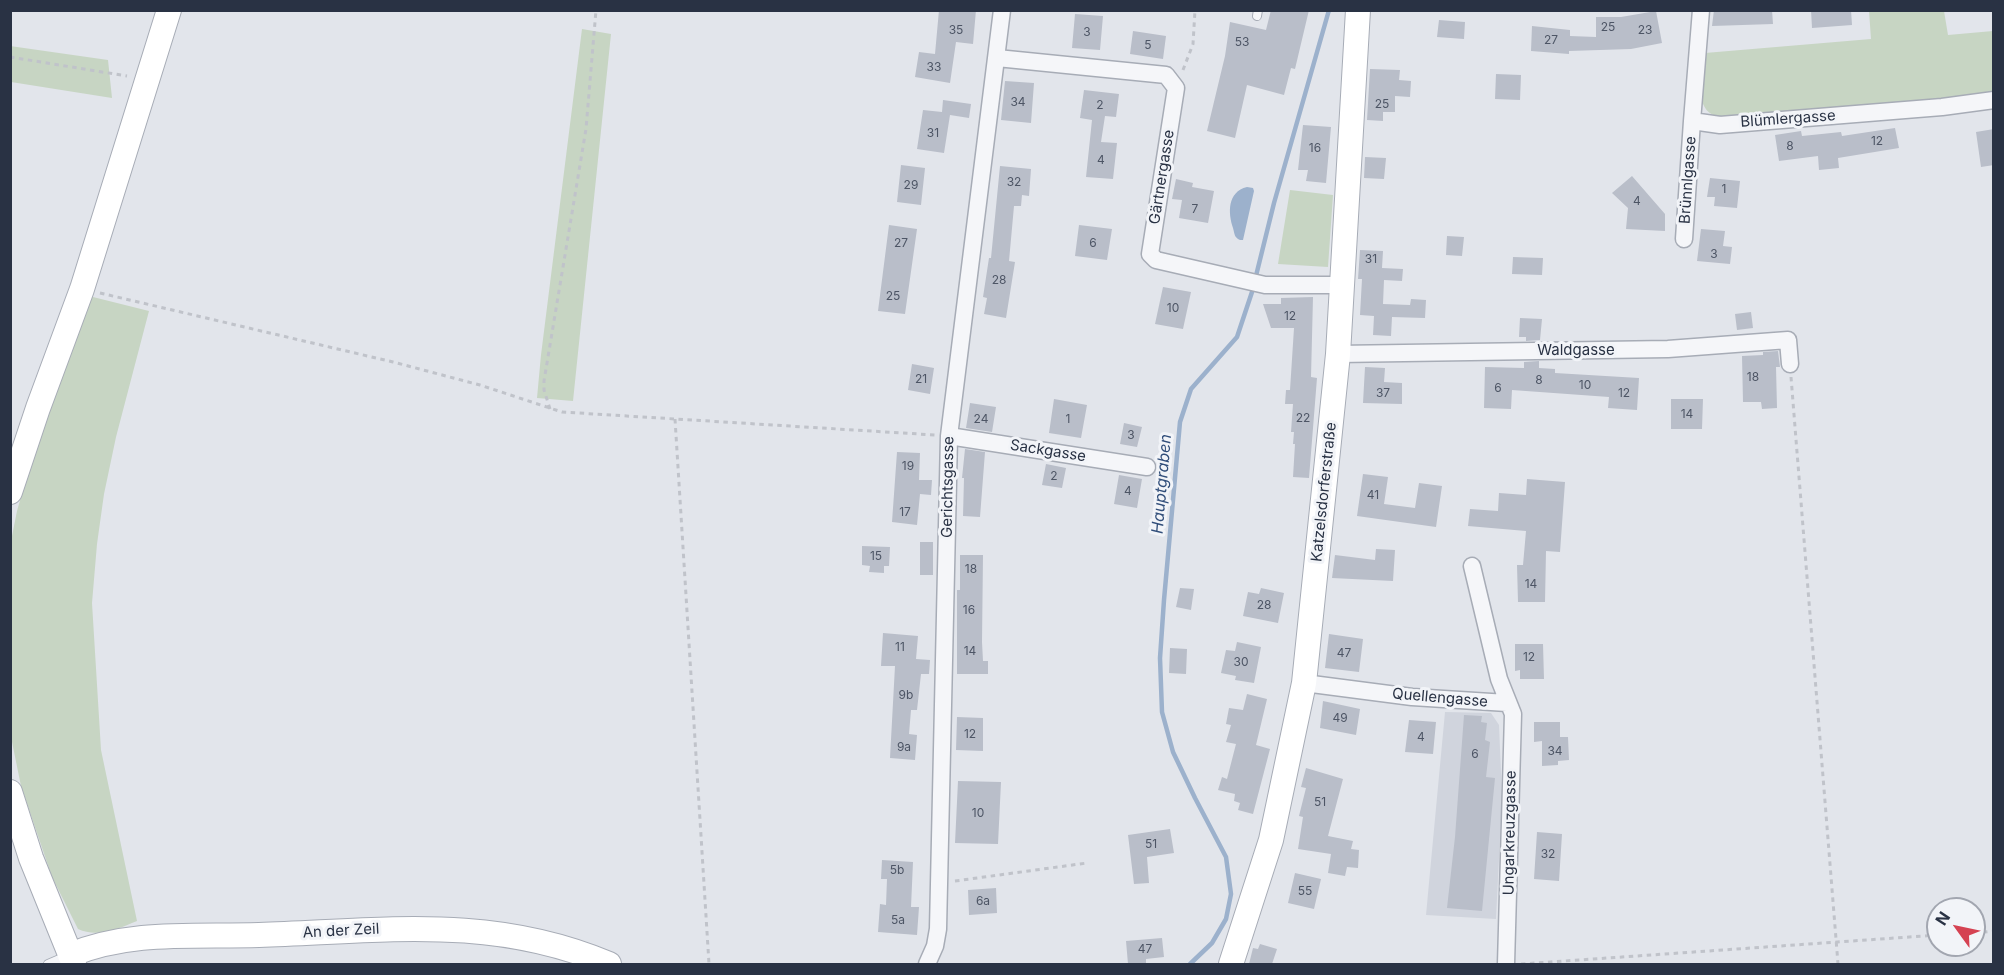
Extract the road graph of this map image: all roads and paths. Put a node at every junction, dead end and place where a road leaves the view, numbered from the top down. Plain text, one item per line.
1 (169, 10) edge
2 (596, 10) edge
3 (1002, 10) edge
4 (1196, 10) edge
5 (1358, 10) edge
6 (1701, 10) edge
7 (10, 57) edge
8 (997, 58) junction
9 (147, 80) junction
10 (1176, 88) junction
11 (1994, 100) edge
12 (1692, 121) junction
13 (1684, 239) dead end
14 (1344, 285) junction
15 (82, 289) junction
16 (1338, 354) junction
17 (1790, 364) joint
18 (550, 409) junction
19 (675, 419) junction
20 (949, 436) junction
21 (1147, 467) dead end
22 (10, 492) edge
23 (1472, 566) dead end
24 (1304, 682) junction
25 (1507, 703) junction
26 (10, 792) edge
27 (1088, 863) dead end
28 (939, 884) junction
29 (1926, 936) edge
30 (1836, 942) junction
31 (72, 960) edge
32 (48, 964) edge
33 (609, 964) edge
34 (709, 964) edge
35 (927, 964) edge
36 (1231, 964) edge
37 (1506, 964) edge
38 (1518, 964) edge
39 (1838, 964) edge

1 - 9 street
2 - 18 path
3 - 8 street, Gerichtsgasse
4 - 10 path
5 - 14 street, Katzelsdorferstraße
6 - 12 street
7 - 9 path
8 - 10 street
8 - 20 street, Gerichtsgasse
9 - 15 street
10 - 14 street, Gärtnergasse
11 - 12 street, Blümlergasse
12 - 13 street, Brünnlgasse
14 - 16 street, Katzelsdorferstraße
15 - 18 path
15 - 22 street
16 - 17 street, Waldgasse
16 - 24 street, Katzelsdorferstraße
17 - 30 path
18 - 19 path
19 - 20 path
19 - 34 path
20 - 21 street, Sackgasse
20 - 28 street, Gerichtsgasse
23 - 25 street, Quellengasse
24 - 25 street, Quellengasse
24 - 36 street, Katzelsdorferstraße
25 - 37 street, Ungarkreuzgasse
26 - 31 street
27 - 28 path
28 - 35 street, Gerichtsgasse
29 - 30 path
30 - 38 path
30 - 39 path
31 - 32 lane
31 - 33 street, An der Zeil

